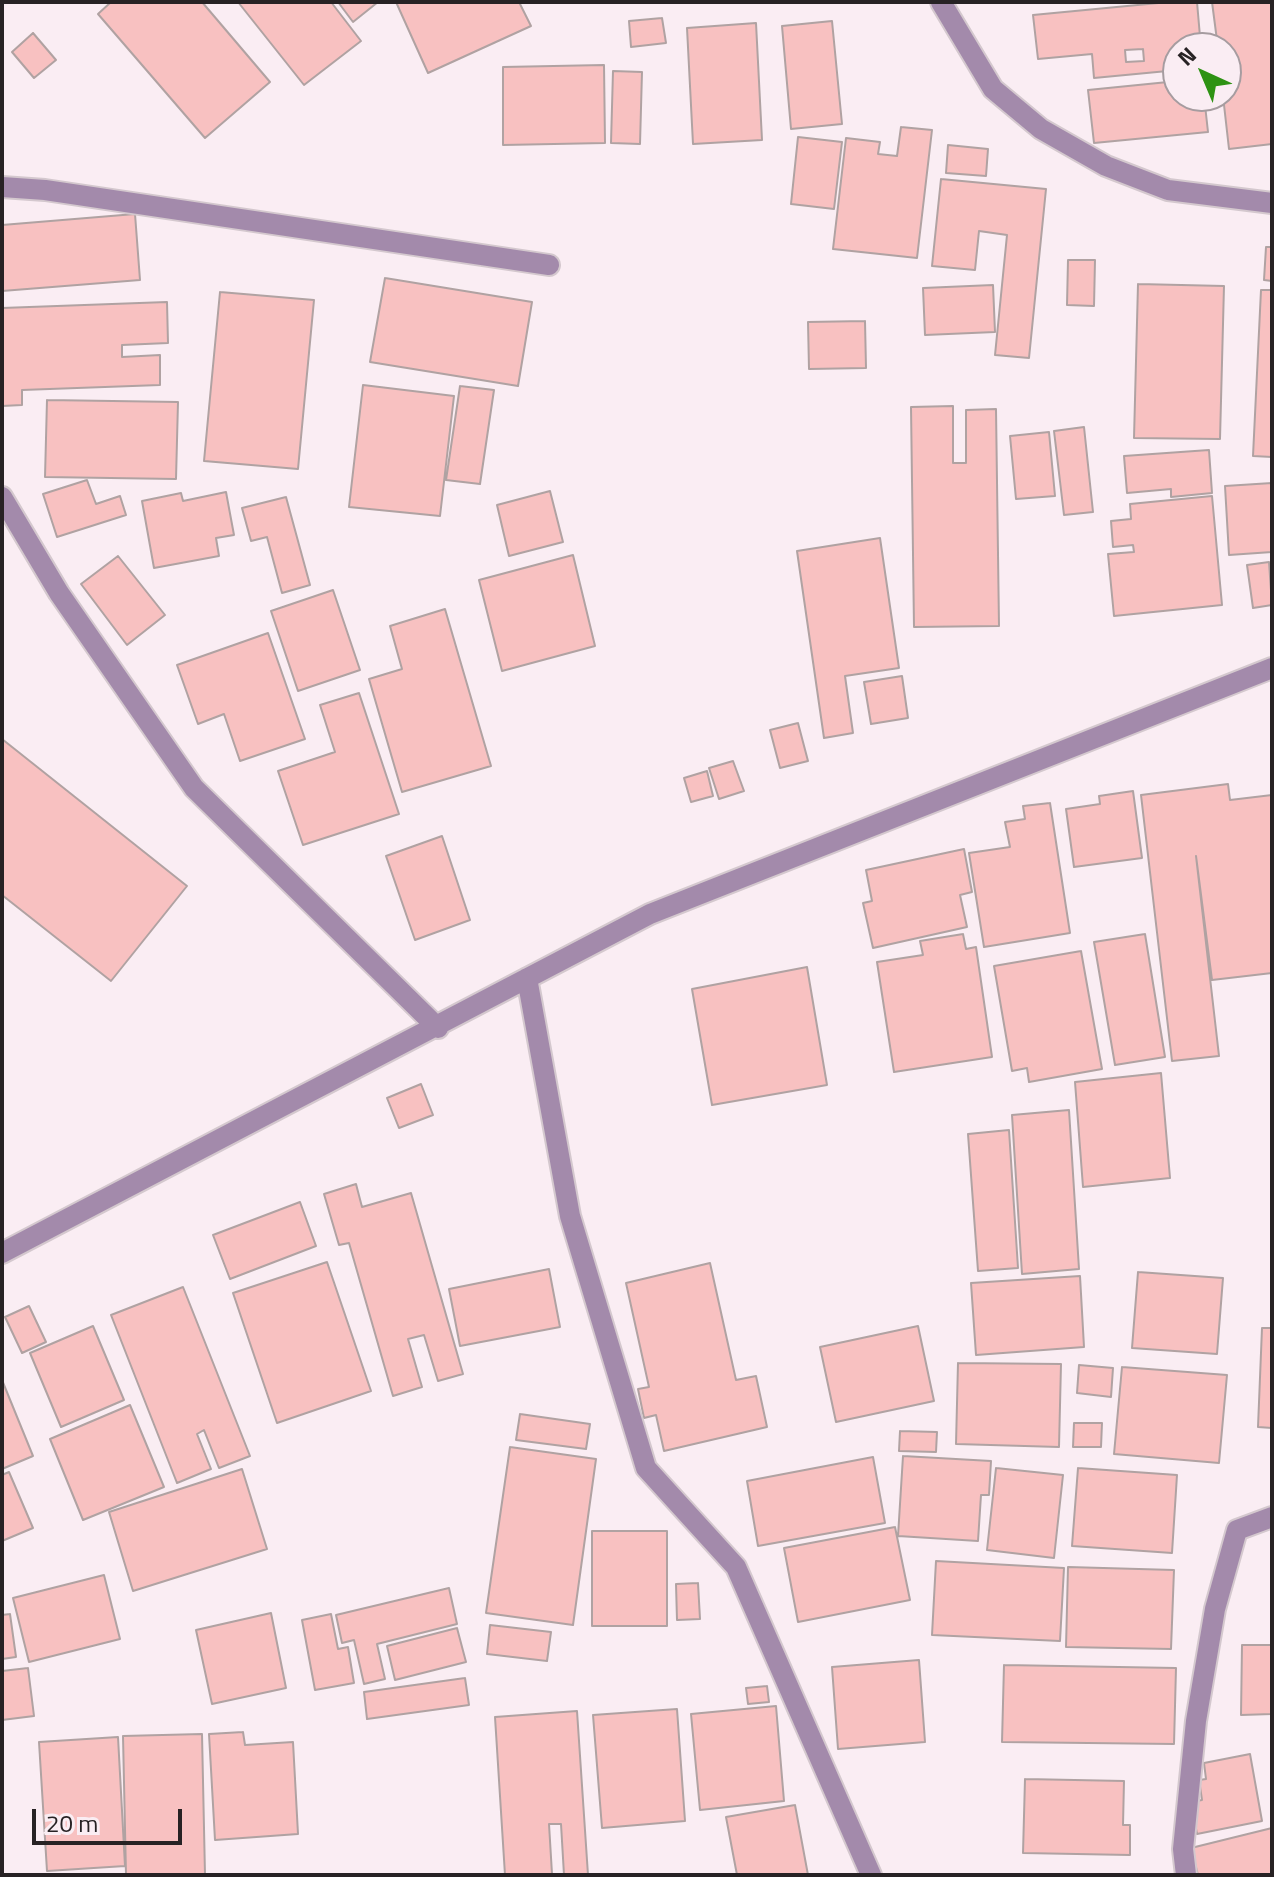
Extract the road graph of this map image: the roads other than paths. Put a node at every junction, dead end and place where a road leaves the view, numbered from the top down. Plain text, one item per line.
1 (941, 2) edge
2 (2, 187) edge
3 (1272, 203) edge
4 (549, 265) dead end
5 (2, 497) edge
6 (1272, 668) edge
7 (527, 978) junction
8 (438, 1028) junction
9 (2, 1253) edge
10 (1272, 1517) edge
11 (871, 1875) edge
12 (1186, 1875) edge

1 - 3 street
2 - 4 street
5 - 8 street
6 - 7 street
7 - 8 street
7 - 11 street
8 - 9 street
10 - 12 street

